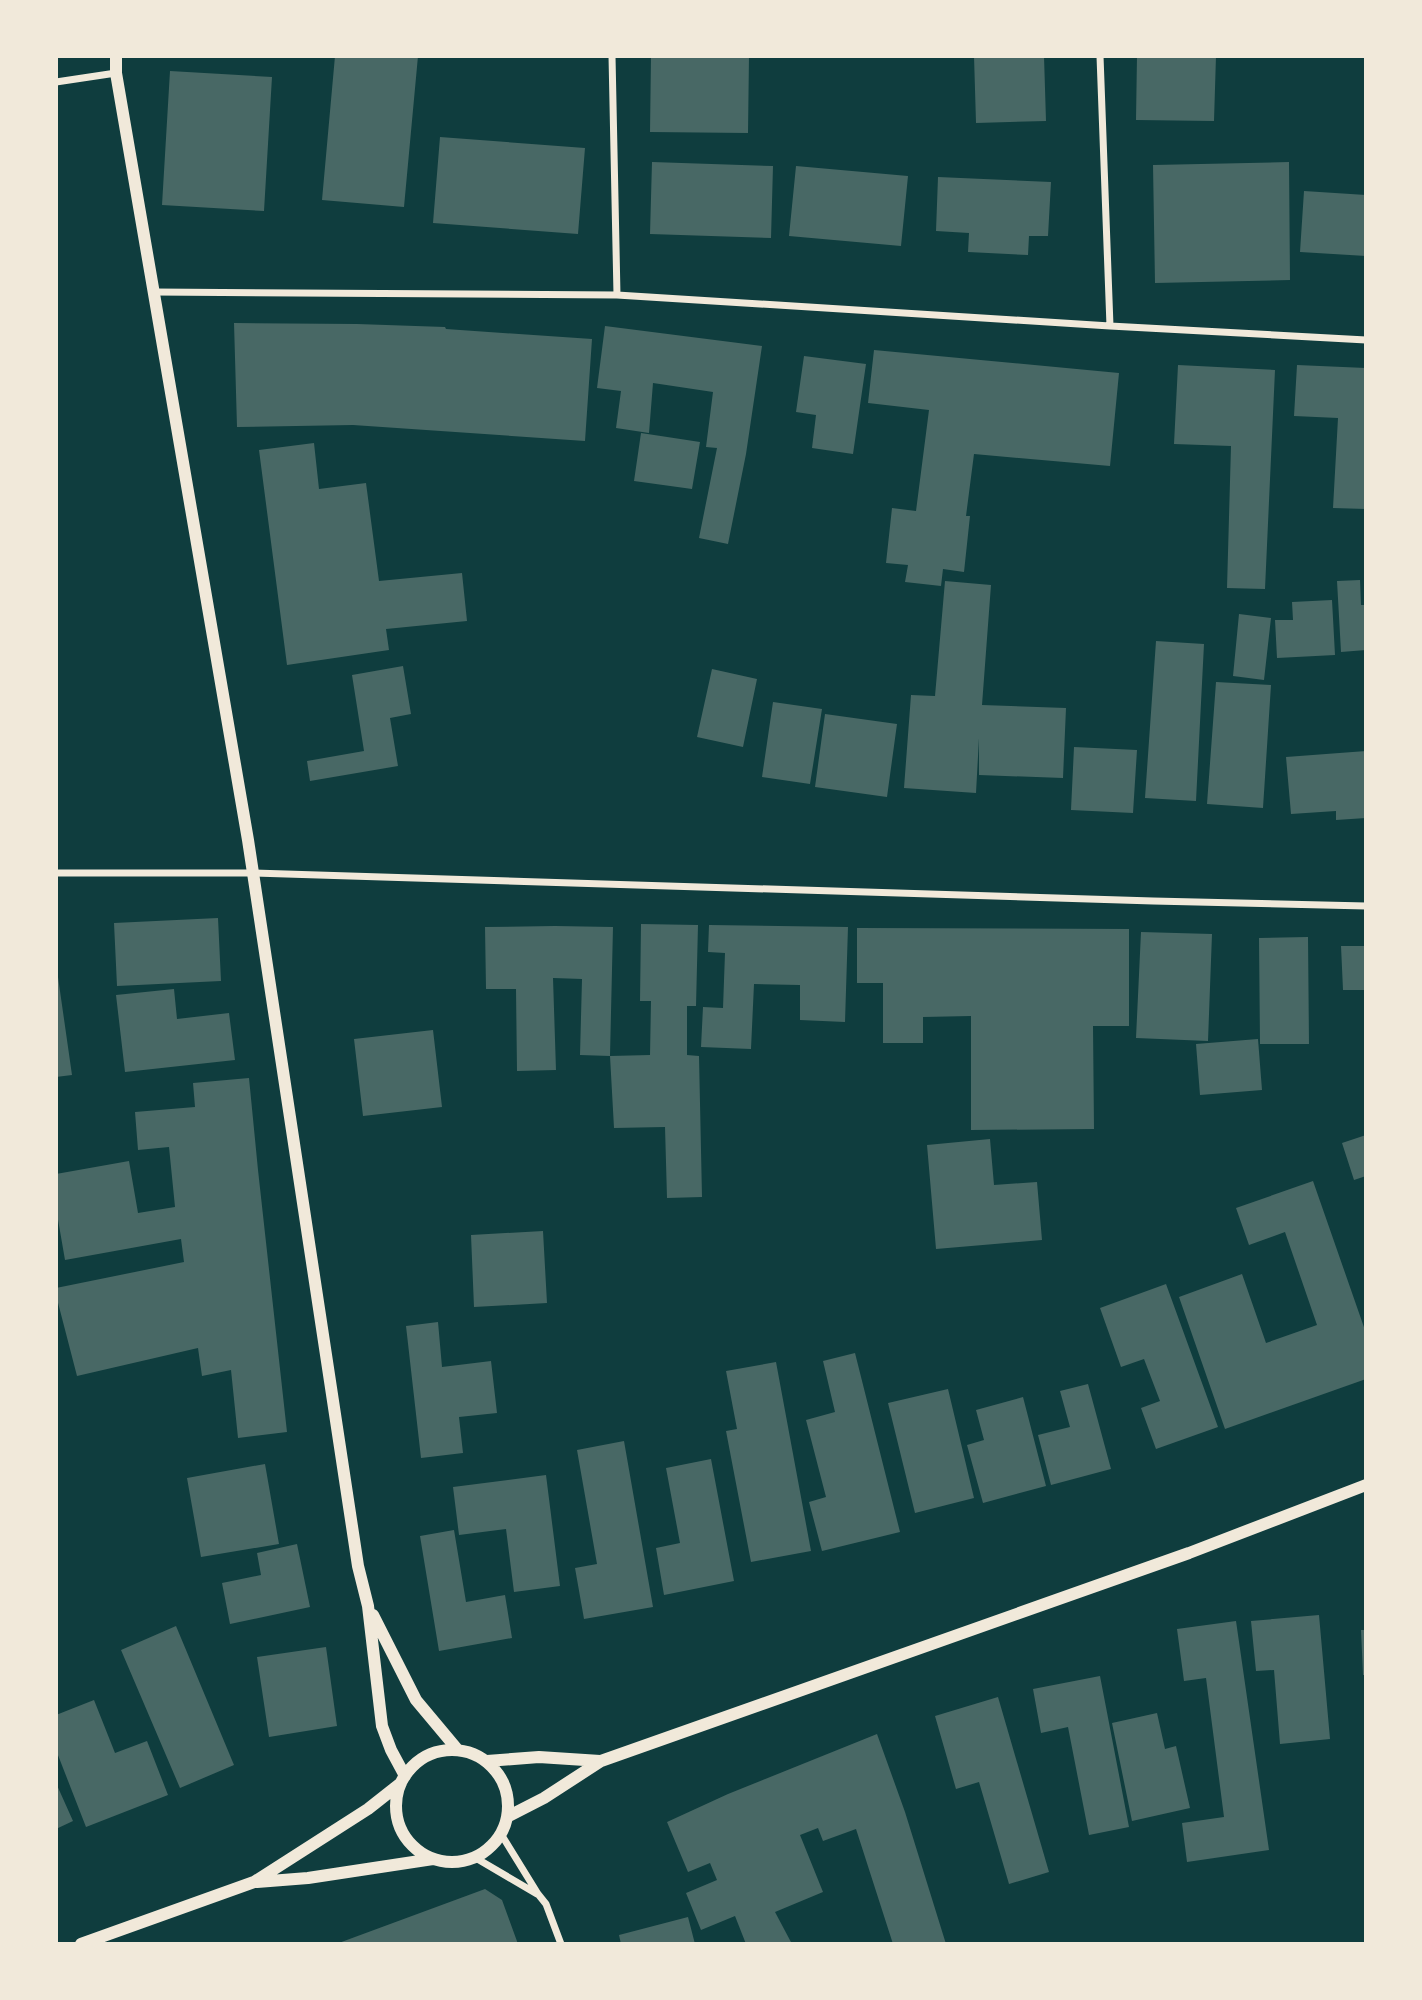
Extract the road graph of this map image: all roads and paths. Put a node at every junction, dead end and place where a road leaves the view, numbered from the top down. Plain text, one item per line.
1 (116, 56) edge
2 (612, 56) edge
3 (1100, 56) edge
4 (116, 73) junction
5 (56, 82) edge
6 (153, 292) junction
7 (617, 295) junction
8 (1110, 326) junction
9 (1366, 340) edge
10 (56, 873) edge
11 (253, 873) junction
12 (1366, 906) edge
13 (1366, 1485) edge
14 (368, 1606) junction
15 (457, 1749) junction
16 (487, 1761) junction
17 (601, 1761) junction
18 (403, 1780) junction
19 (508, 1817) junction
20 (501, 1834) junction
21 (474, 1857) junction
22 (433, 1859) junction
23 (254, 1882) junction
24 (538, 1894) junction
25 (81, 1944) edge
26 (561, 1944) edge

1 - 4 street
2 - 7 street
3 - 8 street
4 - 5 street
4 - 6 street
6 - 7 street
6 - 11 street
7 - 8 street
8 - 9 street
10 - 11 street
11 - 12 street
11 - 14 street
13 - 17 street
14 - 15 street
14 - 18 street
15 - 16 street
15 - 18 street
16 - 17 street
16 - 19 street
17 - 19 street
18 - 22 street
18 - 23 street
19 - 20 street
20 - 21 street
20 - 24 street
21 - 22 street
21 - 24 street
22 - 23 street
23 - 25 street
24 - 26 street

